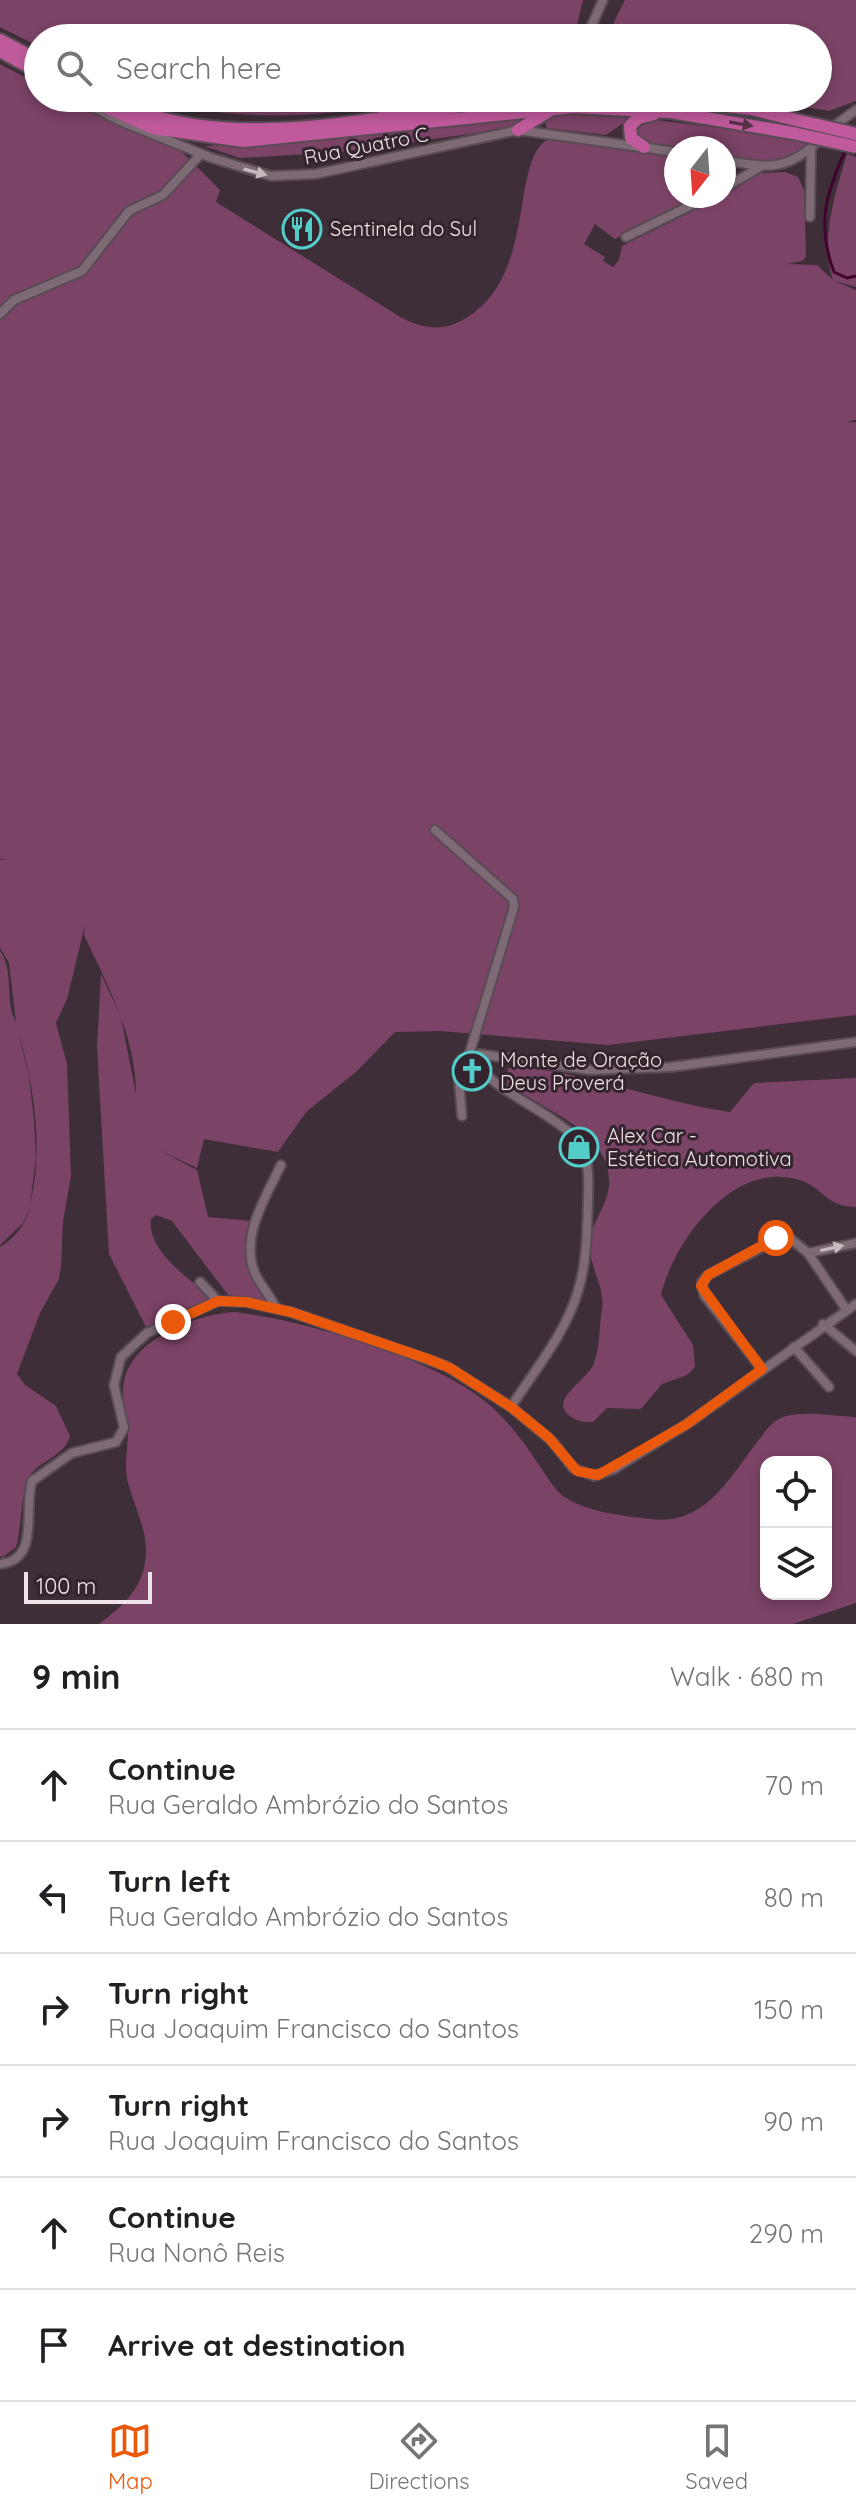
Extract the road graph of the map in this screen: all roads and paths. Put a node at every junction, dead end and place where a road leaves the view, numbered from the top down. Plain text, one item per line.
1 (603, 0) edge
2 (592, 24) edge
3 (0, 40) edge
4 (0, 53) edge
5 (24, 53) edge
6 (24, 66) edge
7 (856, 110) edge
8 (102, 112) edge
9 (117, 112) edge
10 (147, 112) edge
11 (396, 112) edge
12 (514, 112) edge
13 (546, 112) edge
14 (671, 112) joint
15 (759, 112) edge
16 (794, 127) junction
17 (518, 130) junction
18 (856, 134) edge
19 (644, 147) junction
20 (856, 147) edge
21 (811, 149) junction
22 (664, 150) edge
23 (199, 156) dead end
24 (736, 162) edge
25 (760, 167) junction
26 (736, 181) edge
27 (685, 208) edge
28 (810, 217) dead end
29 (626, 237) dead end
30 (0, 314) edge
31 (435, 830) dead end
32 (856, 1042) edge
33 (469, 1055) junction
34 (462, 1116) dead end
35 (281, 1165) dead end
36 (856, 1243) edge
37 (808, 1253) junction
38 (200, 1282) dead end
39 (218, 1301) junction
40 (856, 1304) edge
41 (276, 1308) junction
42 (846, 1309) junction
43 (823, 1324) junction
44 (794, 1347) junction
45 (856, 1351) edge
46 (762, 1369) junction
47 (829, 1387) dead end
48 (511, 1407) junction
49 (0, 1564) edge

1 - 2 street
3 - 5 highway
4 - 6 highway
7 - 21 street
8 -> 17 street, Rua Quatro C
9 - 12 highway
10 - 11 highway
13 - 17 highway
14 -> 16 highway
14 - 19 highway
15 - 16 highway
16 - 18 highway, bridge
16 - 20 highway, bridge
17 - 19 street, Rua Quatro C
19 - 22 street, Rua Quatro C
21 - 25 street
21 - 28 street
23 - 30 street
24 - 25 street
25 - 26 street
27 - 29 street
31 - 33 street
32 - 33 street
33 - 34 street
33 - 48 street
35 - 41 street
37 -> 36 street
37 - 42 street
37 - 46 street
38 - 39 street
39 - 41 street
39 - 49 street
40 - 42 street
41 - 48 street
42 - 43 street
43 - 44 street
43 - 45 street
44 - 46 street
44 - 47 street
46 - 48 street

